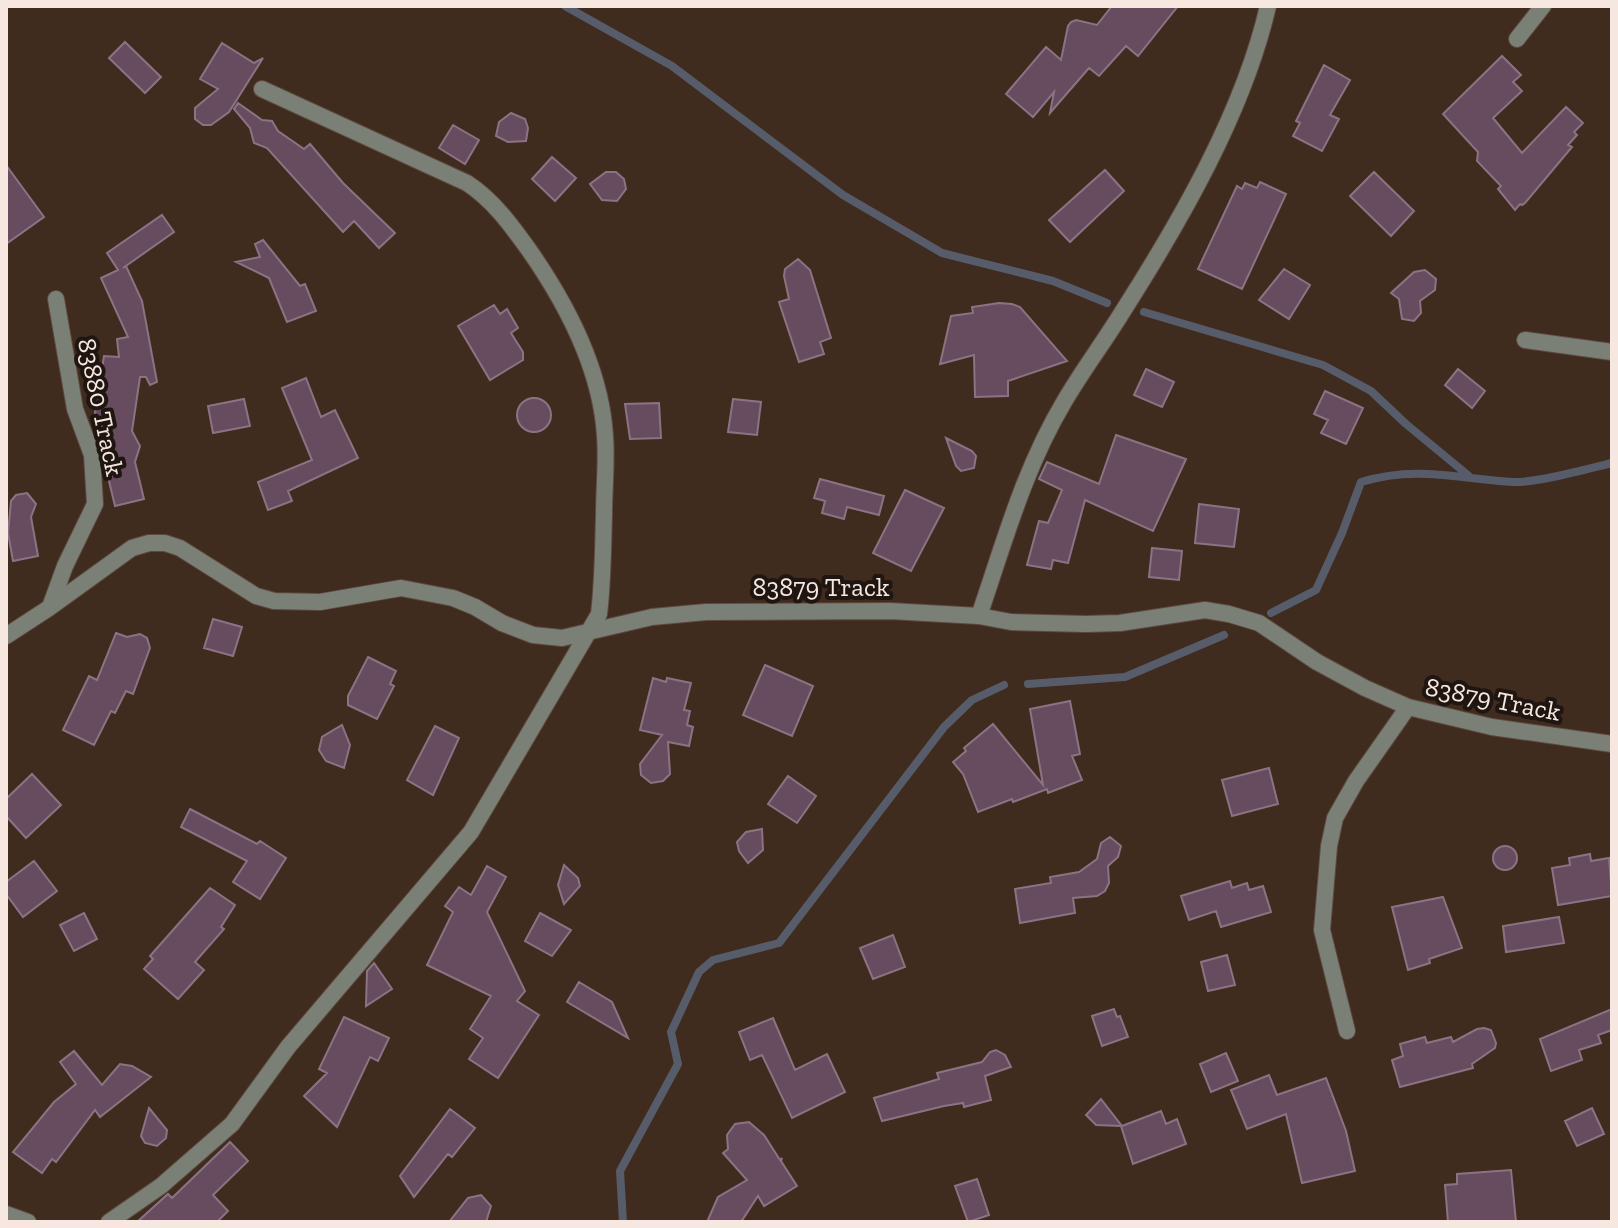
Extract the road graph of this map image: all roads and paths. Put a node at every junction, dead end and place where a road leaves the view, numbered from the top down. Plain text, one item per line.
1 (1268, 6) edge
2 (1543, 6) edge
3 (1517, 39) dead end
4 (262, 89) dead end
5 (56, 299) dead end
6 (1525, 340) dead end
7 (1612, 352) edge
8 (49, 608) junction
9 (979, 616) junction
10 (589, 630) junction
11 (6, 636) edge
12 (1408, 707) junction
13 (1612, 744) edge
14 (1347, 1031) dead end
15 (6, 1214) edge
16 (28, 1222) edge
17 (109, 1222) edge

1 - 9 street
2 - 3 street
4 - 10 street
5 - 8 street, 83880 Track
6 - 7 street
8 - 10 street, 83879 Track
8 - 11 street
9 - 10 street, 83879 Track
9 - 12 street, 83879 Track
10 - 17 street
12 - 13 street, 83879 Track
12 - 14 street
15 - 16 street

